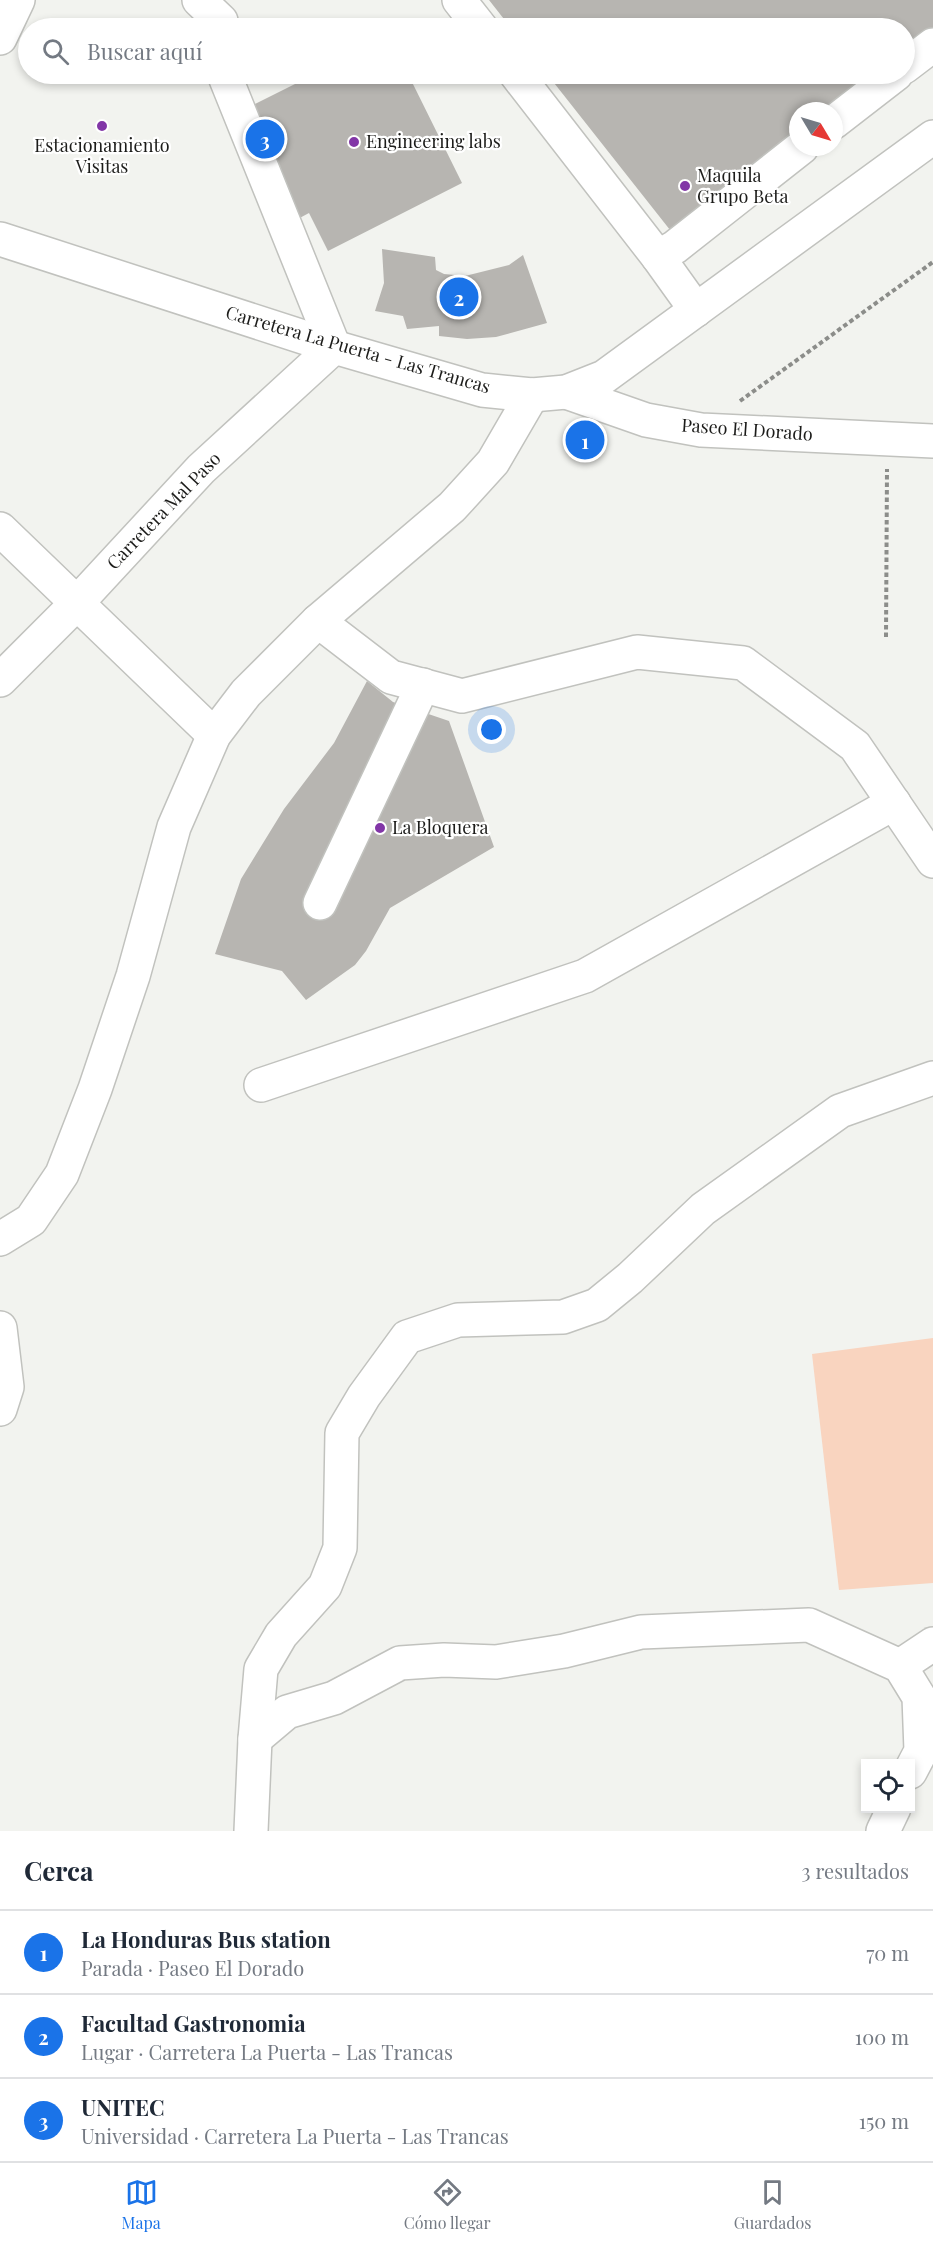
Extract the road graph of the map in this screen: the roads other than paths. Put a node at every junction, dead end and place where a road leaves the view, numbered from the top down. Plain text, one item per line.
1 (18, 0) edge
2 (459, 0) edge
3 (473, 18) edge
4 (0, 38) edge
5 (933, 45) edge
6 (915, 59) edge
7 (228, 84) edge
8 (524, 84) edge
9 (883, 84) edge
10 (843, 115) edge
11 (933, 137) edge
12 (791, 156) edge
13 (0, 239) edge
14 (658, 257) junction
15 (696, 310) junction
16 (334, 347) junction
17 (566, 392) junction
18 (532, 395) junction
19 (933, 441) edge
20 (0, 529) edge
21 (76, 603) junction
22 (318, 621) junction
23 (0, 680) edge
24 (423, 686) junction
25 (213, 735) junction
26 (894, 803) junction
27 (933, 861) edge
28 (320, 903) dead end
29 (933, 1078) edge
30 (261, 1085) dead end
31 (0, 1239) edge
32 (0, 1328) edge
33 (0, 1409) edge
34 (933, 1644) edge
35 (900, 1666) junction
36 (255, 1738) junction
37 (915, 1762) edge
38 (892, 1813) edge
39 (250, 1831) edge
40 (883, 1831) edge

1 - 4 street
2 - 3 street
5 - 6 street
7 - 16 street
8 - 14 street
9 - 10 street
11 - 15 street, Carretera La Puerta - Las Trancas
12 - 14 street
13 - 16 street, Carretera La Puerta - Las Trancas
14 - 15 street
15 - 17 street, Carretera La Puerta - Las Trancas
16 - 18 street, Carretera La Puerta - Las Trancas
16 - 21 street, Carretera Mal Paso
17 - 18 street, Carretera La Puerta - Las Trancas
17 - 19 street, Paseo El Dorado
18 - 22 street
20 - 21 street
21 - 23 street, Carretera Mal Paso
21 - 25 street
22 - 24 street
22 - 25 street
24 - 26 street
24 - 28 street
25 - 31 street
26 - 27 street
26 - 30 street
29 - 36 street
32 - 33 street
34 - 35 street
35 - 36 street
35 - 37 street
36 - 39 street
38 - 40 street

